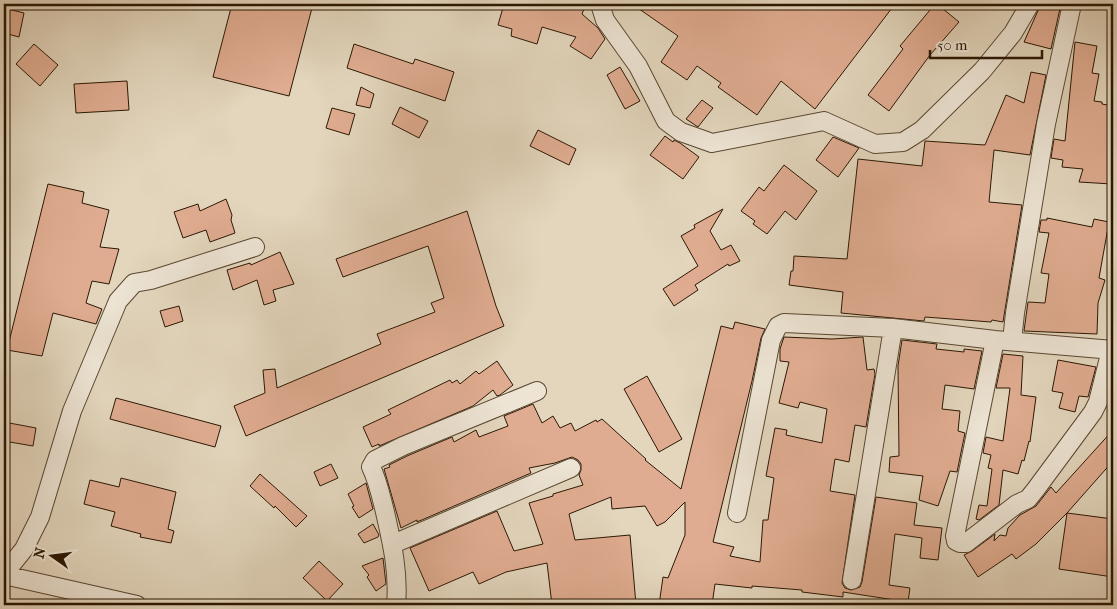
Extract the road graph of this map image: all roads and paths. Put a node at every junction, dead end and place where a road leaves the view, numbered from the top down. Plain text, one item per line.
1 (600, 4) edge
2 (1030, 4) edge
3 (1072, 4) edge
4 (255, 246) dead end
5 (893, 328) junction
6 (1004, 340) junction
7 (1112, 350) edge
8 (537, 391) dead end
9 (572, 468) dead end
10 (737, 513) dead end
11 (393, 544) junction
12 (4, 574) edge
13 (852, 580) dead end
14 (137, 605) edge
15 (396, 605) edge

1 - 2 street
3 - 6 street
4 - 12 street
5 - 6 street
5 - 10 street
5 - 13 street
6 - 7 street
6 - 7 street
8 - 11 street
9 - 11 street
11 - 15 street
12 - 14 street

